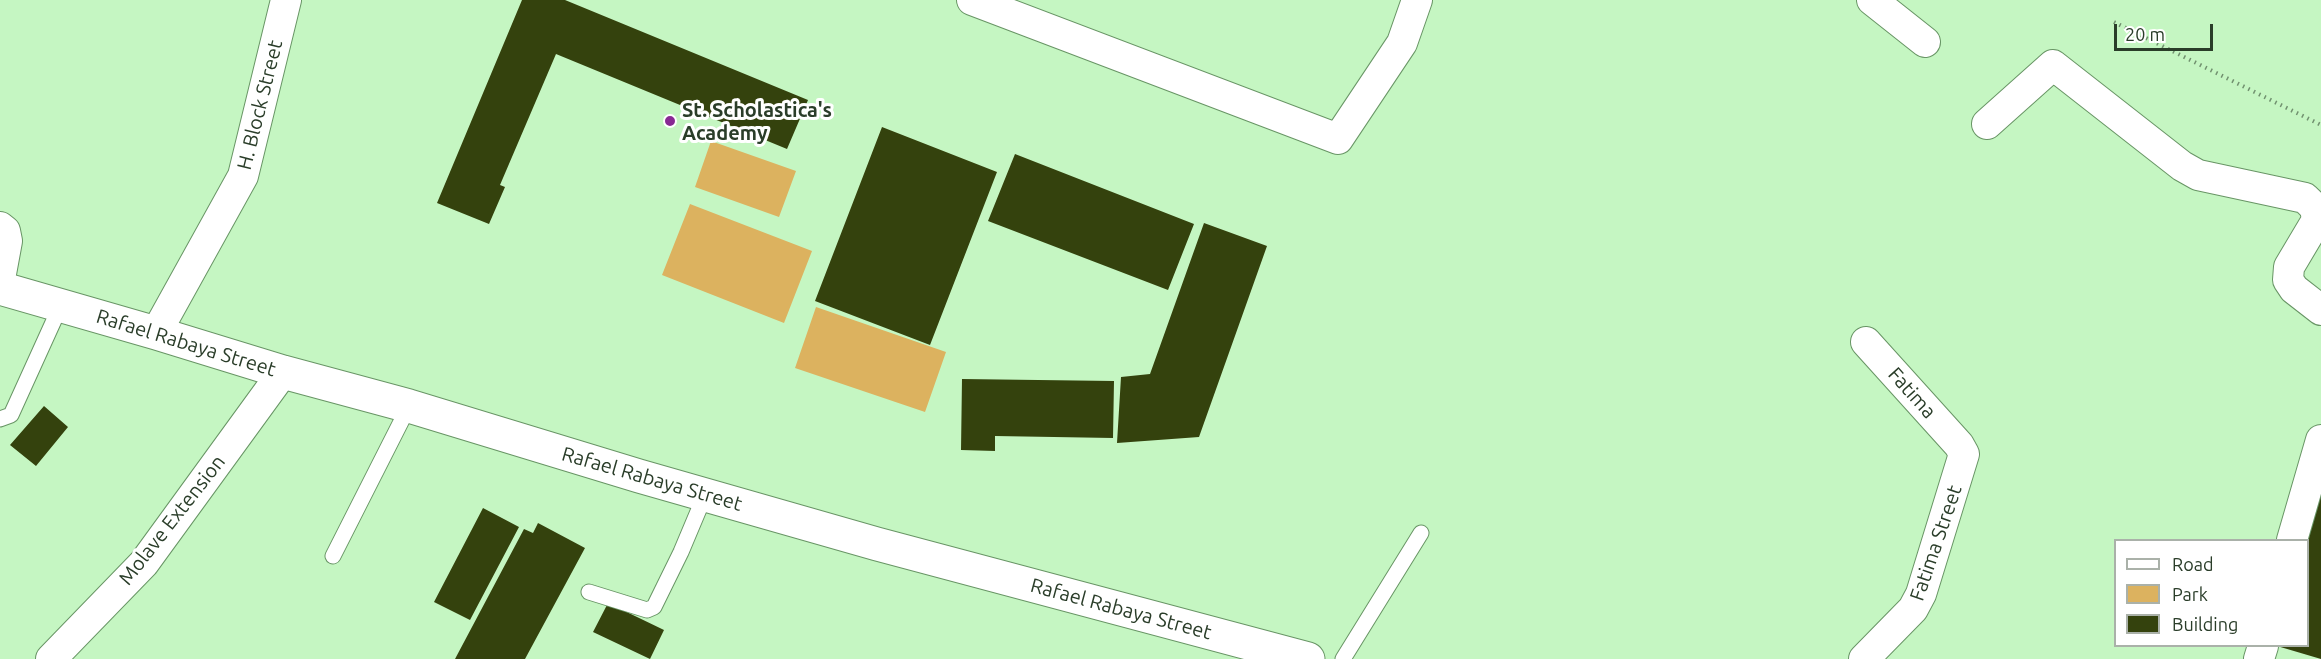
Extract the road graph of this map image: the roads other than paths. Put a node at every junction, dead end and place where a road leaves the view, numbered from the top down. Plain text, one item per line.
1 (286, 0) edge
2 (972, 0) edge
3 (1417, 0) edge
4 (1872, 0) edge
5 (1925, 42) dead end
6 (1987, 124) dead end
7 (0, 227) edge
8 (0, 279) edge
9 (0, 288) edge
10 (60, 307) junction
11 (2321, 310) edge
12 (156, 333) junction
13 (1866, 342) dead end
14 (282, 372) junction
15 (409, 406) junction
16 (0, 419) edge
17 (2321, 440) edge
18 (1959, 445) joint
19 (705, 495) junction
20 (1421, 533) dead end
21 (2292, 539) edge
22 (333, 556) dead end
23 (590, 592) dead end
24 (51, 659) edge
25 (1308, 659) edge
26 (1343, 659) edge
27 (1864, 659) edge

1 - 12 street, H. Block Street
2 - 3 street
4 - 5 street
6 - 11 street
7 - 8 street
9 - 10 main road, Rafael Rabaya Street
10 - 12 main road, Rafael Rabaya Street
10 - 16 lane
12 - 14 main road, Rafael Rabaya Street
13 - 18 street, Fatima
14 - 15 main road, Rafael Rabaya Street
14 - 24 street, Molave Extension
15 - 19 main road, Rafael Rabaya Street
15 - 22 lane
17 - 21 street
18 - 27 street, Fatima Street
19 - 23 lane
19 - 25 main road, Rafael Rabaya Street
20 - 26 lane

